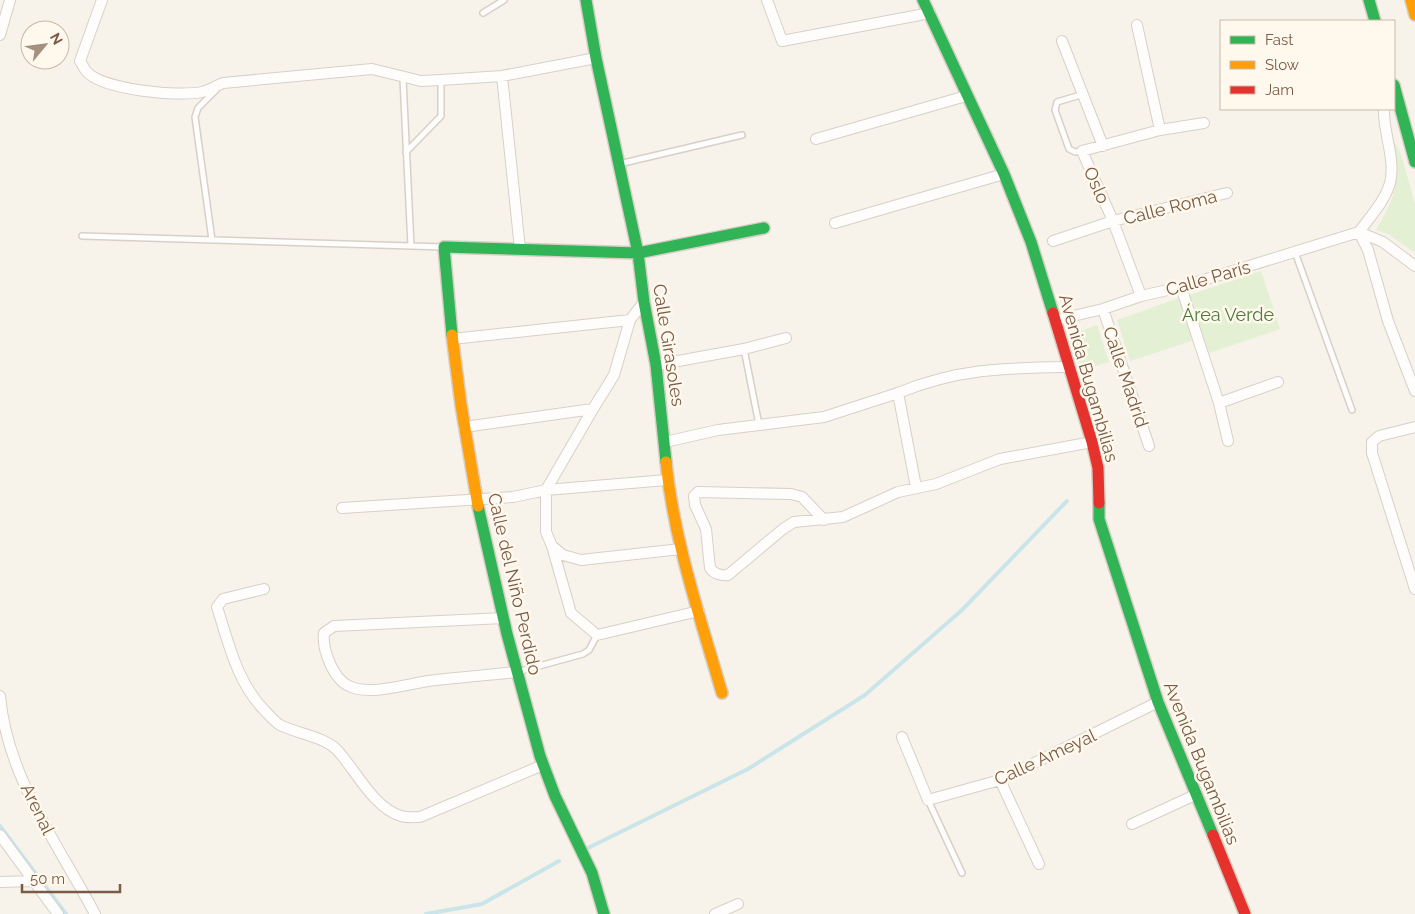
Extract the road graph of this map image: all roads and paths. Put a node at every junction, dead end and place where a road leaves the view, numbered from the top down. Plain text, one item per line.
1 (10, 0) edge
2 (102, 0) edge
3 (504, 0) edge
4 (586, 0) edge
5 (767, 0) edge
6 (923, 0) edge
7 (1369, 0) edge
8 (1411, 0) edge
9 (482, 13) dead end
10 (930, 13) junction
11 (1415, 15) edge
12 (1376, 20) edge
13 (1137, 25) dead end
14 (0, 34) edge
15 (1062, 41) dead end
16 (596, 58) junction
17 (502, 76) junction
18 (402, 79) junction
19 (441, 80) junction
20 (223, 83) junction
21 (1395, 89) edge
22 (1085, 94) junction
23 (966, 96) junction
24 (1384, 110) edge
25 (1204, 123) dead end
26 (1160, 130) junction
27 (742, 135) dead end
28 (816, 139) dead end
29 (1103, 146) junction
30 (1082, 151) junction
31 (406, 152) junction
32 (1415, 162) edge
33 (619, 164) junction
34 (1004, 174) junction
35 (1227, 193) dead end
36 (1113, 221) junction
37 (836, 224) dead end
38 (764, 228) dead end
39 (1359, 232) junction
40 (82, 236) dead end
41 (212, 240) junction
42 (1053, 241) dead end
43 (411, 246) junction
44 (444, 247) junction
45 (520, 249) junction
46 (1295, 252) junction
47 (638, 253) junction
48 (1415, 266) edge
49 (1181, 288) junction
50 (1141, 296) junction
51 (644, 302) junction
52 (1102, 309) junction
53 (630, 320) junction
54 (1056, 320) junction
55 (786, 338) dead end
56 (452, 339) junction
57 (744, 349) junction
58 (656, 365) junction
59 (1070, 368) junction
60 (1278, 382) dead end
61 (1415, 391) edge
62 (898, 393) junction
63 (1219, 403) junction
64 (593, 409) junction
65 (1352, 410) dead end
66 (760, 425) junction
67 (464, 427) junction
68 (1415, 427) edge
69 (1228, 441) dead end
70 (665, 442) junction
71 (1092, 442) junction
72 (1148, 446) dead end
73 (667, 480) junction
74 (916, 487) junction
75 (546, 490) junction
76 (477, 499) junction
77 (342, 508) dead end
78 (824, 520) junction
79 (552, 546) junction
80 (681, 549) junction
81 (264, 588) dead end
82 (1415, 589) edge
83 (699, 611) junction
84 (504, 618) junction
85 (597, 636) junction
86 (516, 672) junction
87 (722, 693) dead end
88 (0, 696) edge
89 (1158, 702) junction
90 (902, 737) dead end
91 (543, 765) junction
92 (1000, 780) junction
93 (1195, 795) junction
94 (928, 800) junction
95 (1132, 824) dead end
96 (0, 835) edge
97 (1039, 864) dead end
98 (962, 873) dead end
99 (34, 881) junction
100 (0, 882) edge
101 (738, 904) dead end
102 (58, 914) edge
103 (95, 914) edge
104 (604, 914) edge
105 (715, 914) edge
106 (1245, 914) edge

1 - 14 street
2 - 20 street
3 - 9 lane
4 - 16 main road, Calle Girasoles
5 - 10 street
6 - 10 main road, Avenida Bugambilias
7 - 12 main road
8 - 11 main road
10 - 23 main road, Avenida Bugambilias
13 - 26 street
15 - 22 street
16 - 17 street
16 - 33 main road, Calle Girasoles
17 - 19 street
17 - 45 street
18 - 19 street
18 - 20 street
18 - 31 lane
19 - 31 lane
20 - 41 lane
21 - 32 main road
22 - 29 street
22 - 30 lane
23 - 28 street
23 - 34 main road, Avenida Bugambilias
24 - 39 street
25 - 26 street, Oslo
26 - 29 street, Oslo
27 - 33 lane
29 - 30 street, Oslo
30 - 36 street, Oslo
31 - 43 lane
33 - 47 main road, Calle Girasoles
34 - 37 street
34 - 54 main road, Avenida Bugambilias
35 - 36 street, Calle Roma
36 - 42 street, Oslo
36 - 50 street
38 - 47 main road
39 - 46 street, Calle París
39 - 48 street
39 - 61 street
40 - 41 lane
41 - 43 lane
43 - 44 lane
44 - 45 main road
44 - 56 main road, Calle del Niño Perdido
45 - 47 main road
46 - 49 street, Calle París
46 - 65 lane
47 - 51 main road, Calle Girasoles
49 - 50 street, Calle París
49 - 63 street
50 - 52 street, Calle París
51 - 53 street
51 - 58 main road, Calle Girasoles
52 - 54 street, Calle París
52 - 72 street, Calle Madrid
53 - 56 street
53 - 64 street
54 - 59 main road, Avenida Bugambilias
55 - 57 street
56 - 67 main road, Calle del Niño Perdido
57 - 58 street
57 - 66 lane
58 - 70 main road, Calle Girasoles
59 - 62 street
59 - 71 main road, Avenida Bugambilias
60 - 63 street
62 - 66 street
62 - 74 street
63 - 69 street
64 - 67 street
64 - 75 street
66 - 70 street
67 - 76 main road, Calle del Niño Perdido
68 - 82 street
70 - 73 main road, Calle Girasoles
71 - 74 street
71 - 89 main road, Avenida Bugambilias
73 - 75 street
73 - 80 main road, Calle Girasoles
74 - 78 street
75 - 76 street
75 - 79 street
76 - 77 street
76 - 84 main road, Calle del Niño Perdido
78 - 78 street
79 - 80 street
79 - 85 street
80 - 83 main road, Calle Girasoles
81 - 91 street
83 - 85 street
83 - 87 main road, Calle Girasoles
84 - 86 main road, Calle del Niño Perdido
84 - 86 street
85 - 86 lane
86 - 91 main road, Calle del Niño Perdido
88 - 103 street, Arenal
89 - 92 street, Calle Ameyal
89 - 93 main road, Avenida Bugambilias
90 - 94 street
91 - 104 main road, Calle del Niño Perdido
92 - 94 street, Calle Ameyal
92 - 97 street
93 - 95 street
93 - 106 main road, Avenida Bugambilias
94 - 98 lane
96 - 99 street
99 - 100 street
99 - 102 street
101 - 105 street

